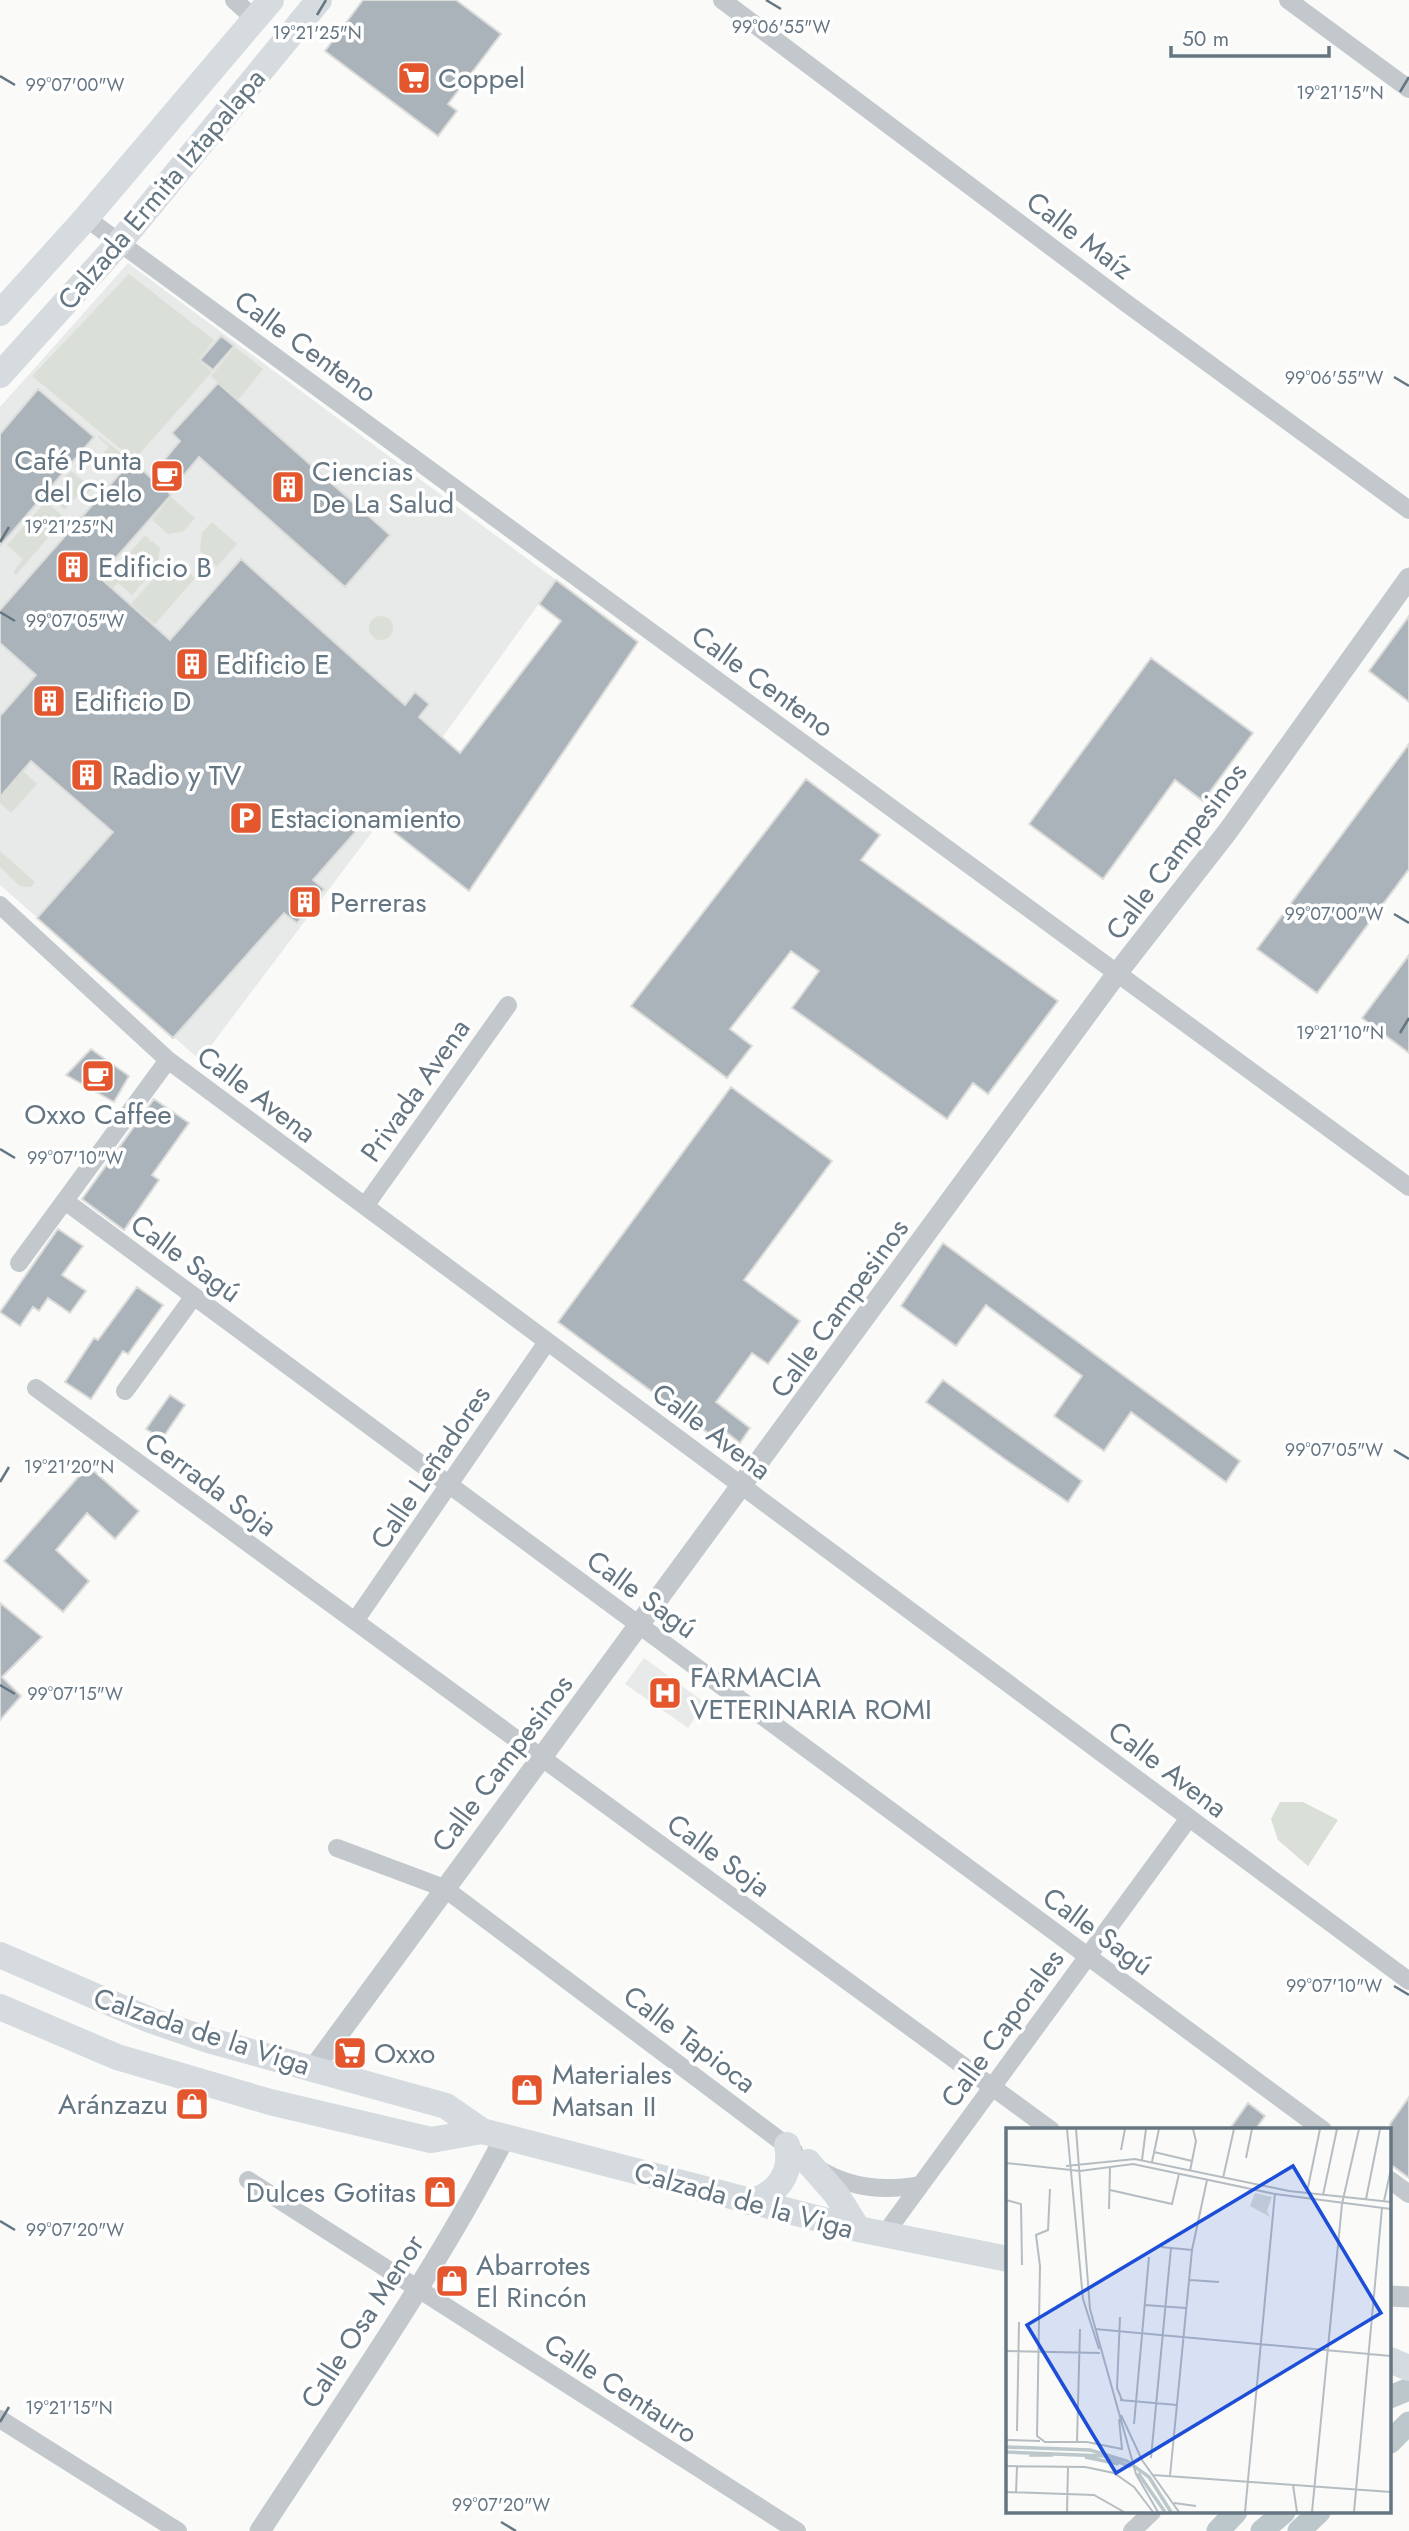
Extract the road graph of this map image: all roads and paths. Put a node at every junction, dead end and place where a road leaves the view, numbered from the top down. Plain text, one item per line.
1 (234, 0) edge
2 (319, 0) edge
3 (722, 0) edge
4 (1288, 0) edge
5 (263, 9) edge
6 (1409, 89) edge
7 (150, 143) junction
8 (180, 169) junction
9 (86, 218) junction
10 (120, 242) junction
11 (20, 292) junction
12 (0, 313) edge
13 (50, 320) junction
14 (0, 375) edge
15 (1409, 510) edge
16 (1409, 578) edge
17 (0, 905) edge
18 (1118, 972) junction
19 (508, 1005) dead end
20 (168, 1060) junction
21 (1409, 1187) edge
22 (65, 1201) junction
23 (365, 1206) junction
24 (19, 1263) dead end
25 (194, 1296) junction
26 (547, 1342) junction
27 (36, 1388) dead end
28 (125, 1391) dead end
29 (449, 1485) junction
30 (743, 1486) junction
31 (355, 1622) junction
32 (640, 1626) junction
33 (542, 1757) junction
34 (1189, 1818) junction
35 (337, 1849) dead end
36 (444, 1888) junction
37 (0, 1955) edge
38 (1087, 1956) junction
39 (1409, 1981) edge
40 (0, 2007) edge
41 (313, 2069) junction
42 (992, 2087) junction
43 (1048, 2128) edge
44 (1320, 2128) edge
45 (494, 2134) junction
46 (787, 2145) junction
47 (808, 2162) junction
48 (247, 2180) dead end
49 (1392, 2181) edge
50 (920, 2185) junction
51 (1409, 2194) edge
52 (749, 2202) junction
53 (858, 2230) junction
54 (884, 2235) junction
55 (1006, 2259) edge
56 (417, 2288) junction
57 (1392, 2361) edge
58 (1409, 2368) edge
59 (0, 2419) edge
60 (1150, 2514) edge
61 (178, 2531) edge
62 (261, 2531) edge
63 (797, 2531) edge
64 (1132, 2531) edge

1 - 5 street
2 - 8 main road, Calzada Ermita Iztapalapa
3 - 15 street, Calle Maíz
4 - 6 street
5 - 7 main road, Calzada Ermita Iztapalapa
7 - 8 main road
7 - 9 main road, Calzada Ermita Iztapalapa
8 - 10 main road, Calzada Ermita Iztapalapa
9 - 10 street, Calle Centeno
9 - 11 main road, Calzada Ermita Iztapalapa
10 - 13 main road, Calzada Ermita Iztapalapa
10 - 18 street, Calle Centeno
11 - 12 main road, Calzada Ermita Iztapalapa
11 - 13 main road
13 - 14 main road, Calzada Ermita Iztapalapa
16 - 18 street, Calle Campesinos
17 - 20 street, Calle Avena
18 - 21 street, Calle Centeno
18 - 30 street, Calle Campesinos
19 - 23 street, Privada Avena
20 - 22 street
20 - 23 street, Calle Avena
22 - 24 street
22 - 25 street, Calle Sagú
23 - 26 street, Calle Avena
25 - 28 street
25 - 29 street, Calle Sagú
26 - 29 street, Calle Leñadores
26 - 30 street, Calle Avena
27 - 31 street, Cerrada Soja
29 - 31 street, Calle Leñadores
29 - 32 street, Calle Sagú
30 - 32 street, Calle Campesinos
30 - 34 street, Calle Avena
31 - 33 street, Calle Soja
32 - 33 street, Calle Campesinos
32 - 38 street, Calle Sagú
33 - 36 street, Calle Campesinos
33 - 42 street, Calle Soja
34 - 38 street, Calle Caporales
34 - 39 street, Calle Avena
35 - 36 street, Calle Tapioca
36 - 41 street, Calle Campesinos
36 - 46 street, Calle Tapioca
37 - 41 main road, Calzada de la Viga
38 - 42 street, Calle Caporales
38 - 44 street, Calle Sagú
40 - 45 main road, Calzada de la Viga
41 - 45 main road, Calzada de la Viga
42 - 43 street, Calle Soja
42 - 50 street, Calle Caporales
45 - 52 main road, Calzada de la Viga
45 - 56 street, Calle Osa Menor
46 - 47 street, Calle Tapioca
46 - 52 main road
47 - 50 street, Calle Tapioca
47 - 53 main road
48 - 56 street, Calle Centauro
49 - 51 street
50 - 54 street, Calle Caporales
52 - 53 main road, Calzada de la Viga
53 - 54 main road, Calzada de la Viga
54 - 55 main road, Calzada de la Viga
56 - 62 street, Calle Osa Menor
56 - 63 street, Calle Centauro
57 - 58 main road
59 - 61 street
60 - 64 street

